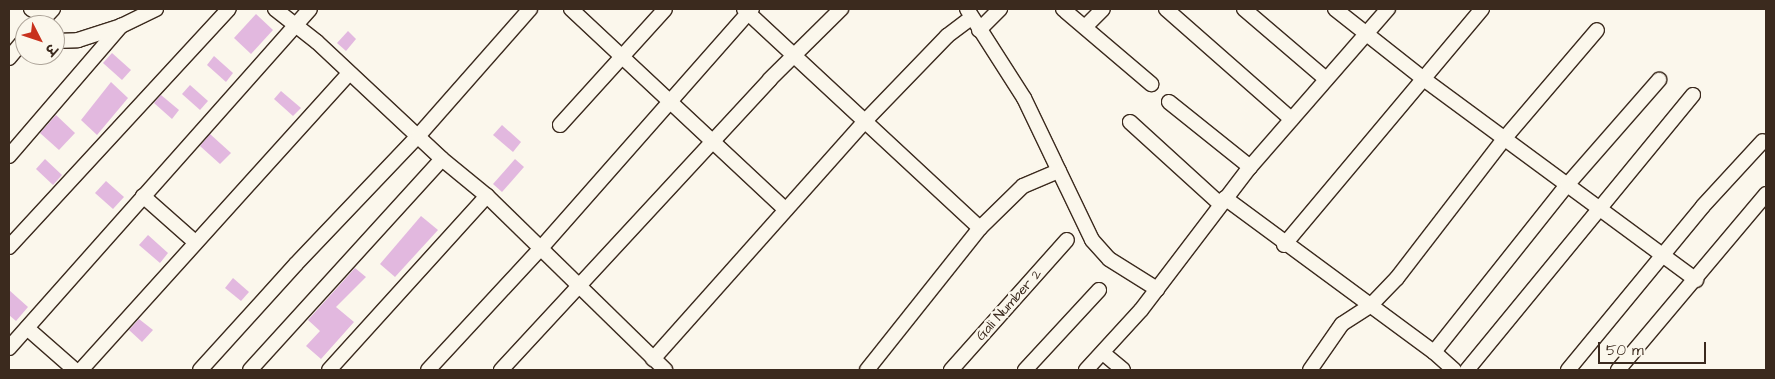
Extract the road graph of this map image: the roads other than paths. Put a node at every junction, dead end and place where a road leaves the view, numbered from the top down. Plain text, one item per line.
1 (156, 9) edge
2 (229, 9) edge
3 (275, 9) edge
4 (310, 9) edge
5 (530, 9) edge
6 (665, 9) edge
7 (840, 9) edge
8 (1000, 9) edge
9 (1063, 9) edge
10 (1103, 9) edge
11 (1166, 9) edge
12 (1244, 9) edge
13 (1335, 9) edge
14 (1388, 9) edge
15 (1482, 9) edge
16 (748, 10) edge
17 (576, 11) edge
18 (969, 15) edge
19 (296, 25) junction
20 (121, 26) junction
21 (1085, 27) junction
22 (979, 30) junction
23 (1597, 30) dead end
24 (1366, 34) junction
25 (65, 41) edge
26 (795, 54) junction
27 (622, 57) junction
28 (349, 73) junction
29 (1326, 79) junction
30 (1425, 80) junction
31 (1659, 80) dead end
32 (1151, 84) dead end
33 (1693, 95) dead end
34 (670, 102) junction
35 (1169, 102) dead end
36 (1291, 119) junction
37 (866, 120) junction
38 (1130, 122) dead end
39 (560, 125) dead end
40 (418, 135) junction
41 (1504, 139) junction
42 (715, 141) junction
43 (1763, 141) dead end
44 (9, 156) edge
45 (442, 159) junction
46 (1250, 167) junction
47 (1056, 172) junction
48 (1567, 185) junction
49 (1766, 194) edge
50 (143, 196) junction
51 (487, 196) junction
52 (1222, 201) junction
53 (1599, 207) junction
54 (785, 209) junction
55 (980, 228) junction
56 (1067, 240) dead end
57 (195, 242) junction
58 (1284, 245) junction
59 (9, 247) edge
60 (541, 248) junction
61 (1663, 255) junction
62 (1696, 280) junction
63 (577, 288) junction
64 (1099, 290) dead end
65 (1155, 291) junction
66 (1370, 306) junction
67 (28, 328) junction
68 (9, 348) edge
69 (1434, 352) junction
70 (1103, 353) junction
71 (653, 360) junction
72 (871, 369) edge
73 (75, 370) edge
74 (82, 370) edge
75 (200, 370) edge
76 (250, 370) edge
77 (329, 370) edge
78 (428, 370) edge
79 (501, 370) edge
80 (665, 370) edge
81 (951, 370) edge
82 (1025, 370) edge
83 (1086, 370) edge
84 (1123, 370) edge
85 (1310, 370) edge
86 (1454, 370) edge
87 (1467, 370) edge
88 (1568, 370) edge
89 (1618, 370) edge

1 - 20 street
2 - 59 street
3 - 19 street
4 - 19 street
5 - 40 street
6 - 27 street
7 - 26 street
8 - 22 street
9 - 21 street
10 - 21 street
11 - 36 street
12 - 29 street
13 - 24 street
14 - 24 street
15 - 30 street
16 - 26 street
16 - 34 street
17 - 27 street
18 - 22 street
18 - 37 street
19 - 28 street
19 - 50 street
20 - 25 street
20 - 44 street
21 - 32 street
22 - 47 street
23 - 41 street
24 - 29 street
24 - 30 street
26 - 37 street
26 - 42 street
27 - 34 street
27 - 39 street
28 - 40 street
28 - 57 street
29 - 36 street
30 - 41 street
30 - 58 street
31 - 48 street
33 - 53 street
34 - 42 street
34 - 60 street
35 - 46 street
36 - 46 street
37 - 54 street
37 - 55 street
38 - 52 street
40 - 45 street
40 - 75 street
41 - 48 street
41 - 66 street
42 - 54 street
42 - 63 street
43 - 61 street
45 - 51 street
45 - 76 street
46 - 52 street
47 - 55 street
47 - 65 street
48 - 53 street
48 - 69 street
49 - 62 street
50 - 57 street
50 - 67 street
51 - 60 street
51 - 77 street
52 - 58 street
52 - 65 street
53 - 61 street
53 - 87 street
54 - 71 street
55 - 72 street
56 - 81 street, Gali Number 2
57 - 74 street
58 - 66 street
60 - 63 street
60 - 78 street
61 - 62 street
61 - 88 street
62 - 89 street
63 - 71 street
63 - 79 street
64 - 82 street
65 - 70 street
66 - 69 street
66 - 85 street
67 - 68 street
67 - 73 street
69 - 86 street
70 - 83 street
70 - 84 street
71 - 80 street

